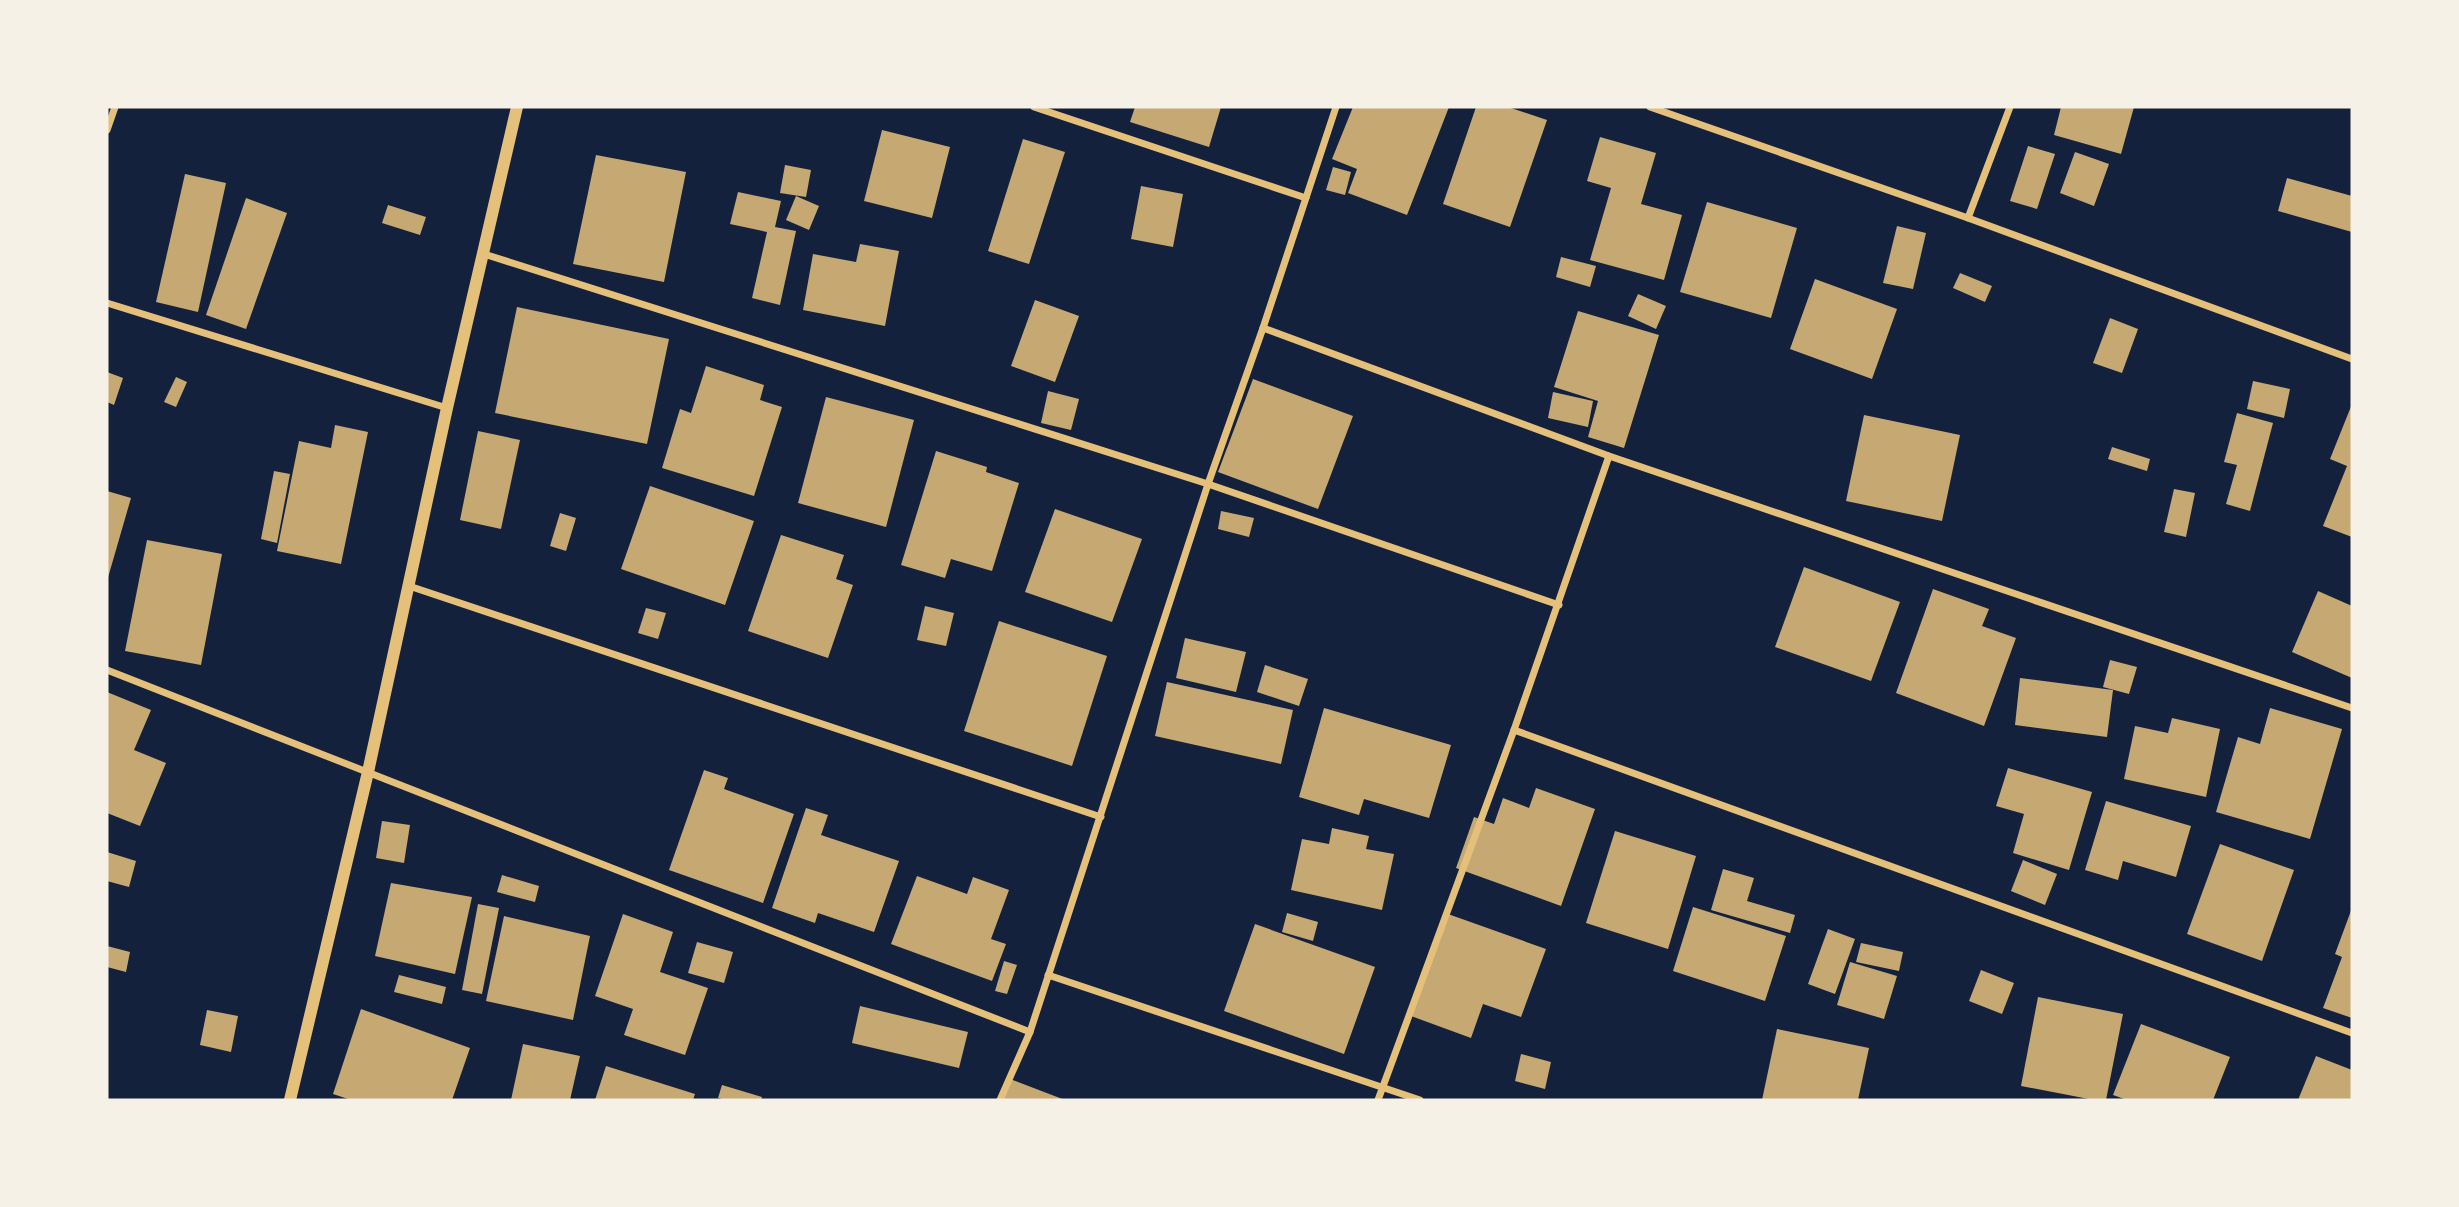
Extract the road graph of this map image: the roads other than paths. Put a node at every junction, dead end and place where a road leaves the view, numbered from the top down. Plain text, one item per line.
1 (115, 107) edge
2 (517, 107) edge
3 (1034, 107) edge
4 (1336, 107) edge
5 (1650, 107) edge
6 (2010, 107) edge
7 (107, 130) edge
8 (1306, 198) junction
9 (1968, 218) junction
10 (484, 254) junction
11 (107, 303) edge
12 (1263, 328) junction
13 (2352, 359) edge
14 (447, 408) junction
15 (1609, 456) junction
16 (1208, 484) junction
17 (409, 586) junction
18 (1559, 605) junction
19 (107, 670) edge
20 (2352, 708) edge
21 (1514, 730) junction
22 (368, 772) junction
23 (1101, 817) junction
24 (1048, 975) junction
25 (1030, 1032) junction
26 (2352, 1033) edge
27 (1383, 1087) junction
28 (290, 1100) edge
29 (1000, 1100) edge
30 (1378, 1100) edge
31 (1420, 1100) edge

1 - 7 street
2 - 10 street
3 - 8 street
4 - 8 street
5 - 9 street
6 - 9 street
8 - 12 street
9 - 13 street
10 - 14 street
10 - 16 street
11 - 14 street
12 - 15 street
12 - 16 street
14 - 17 street
15 - 18 street
15 - 20 street
16 - 18 street
16 - 23 street
17 - 22 street
17 - 23 street
18 - 21 street
19 - 22 street
21 - 26 street
21 - 27 street
22 - 25 street
22 - 28 street
23 - 24 street
24 - 25 street
24 - 27 street
25 - 29 street
27 - 30 street
27 - 31 street

